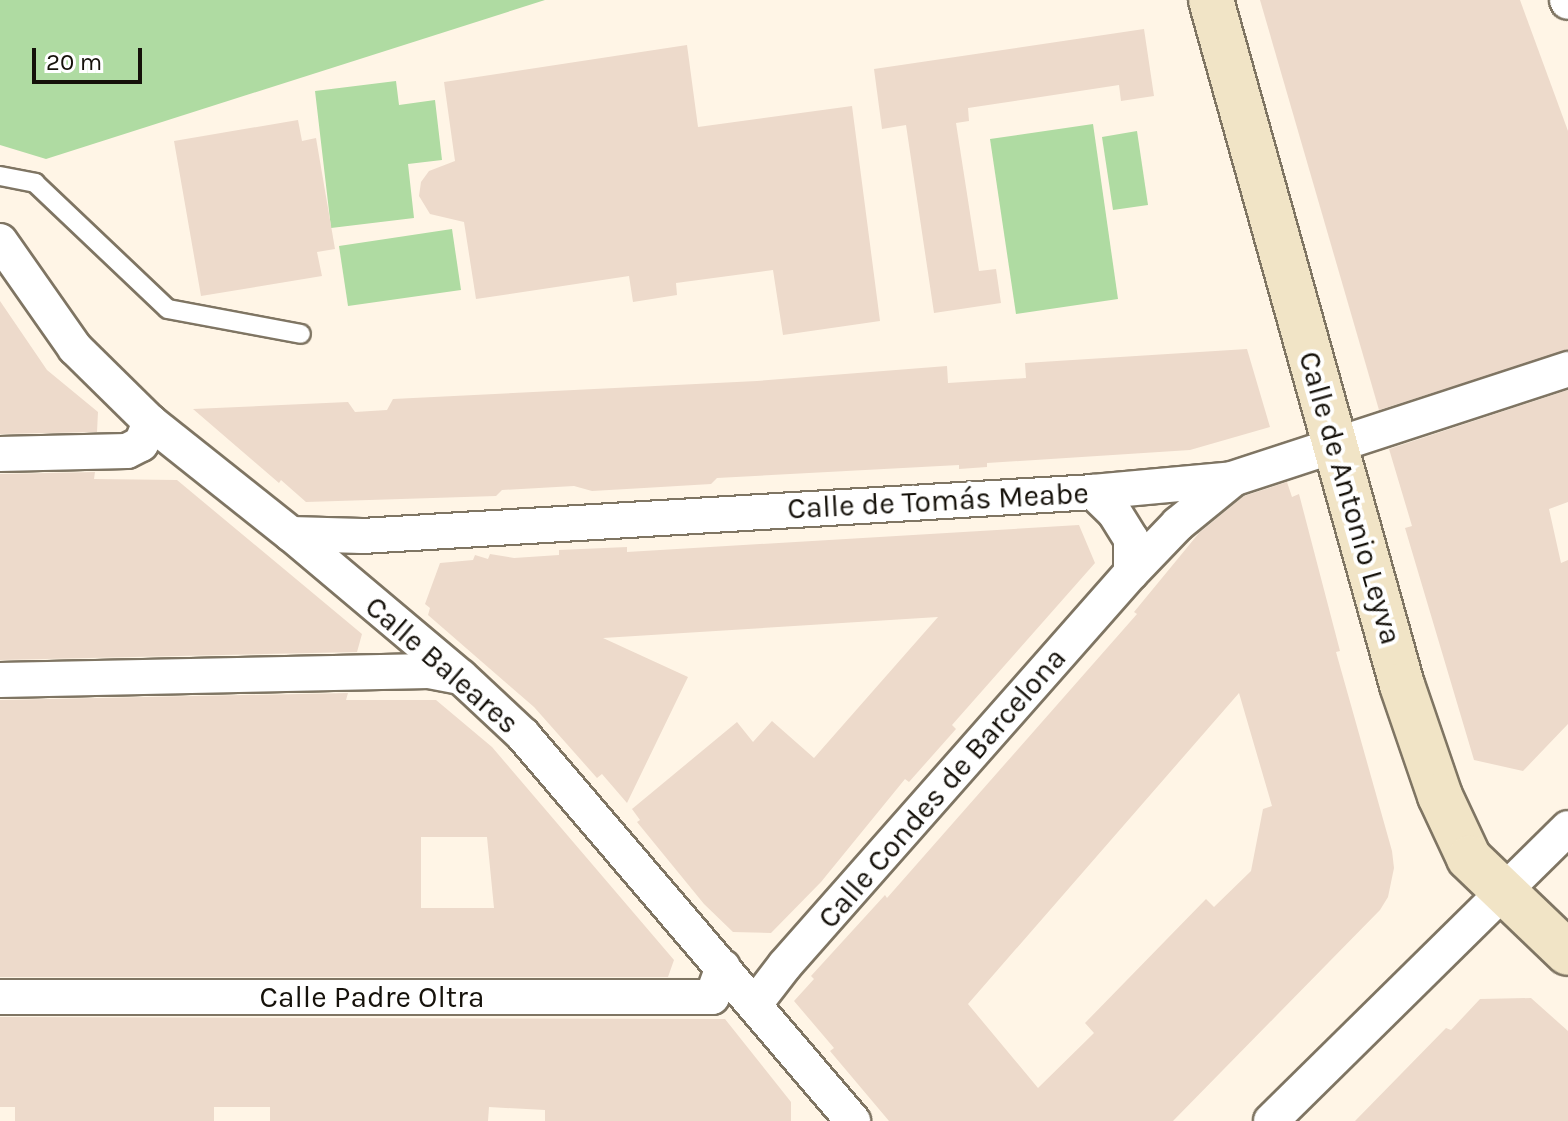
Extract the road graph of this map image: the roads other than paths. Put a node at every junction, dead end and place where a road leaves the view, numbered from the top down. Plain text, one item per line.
1 (1211, 0) edge
2 (0, 176) edge
3 (0, 241) edge
4 (301, 334) dead end
5 (1568, 369) edge
6 (150, 422) junction
7 (1334, 444) junction
8 (0, 454) edge
9 (1232, 479) junction
10 (1093, 492) junction
11 (291, 534) junction
12 (1131, 573) junction
13 (461, 677) junction
14 (0, 680) edge
15 (1568, 828) edge
16 (1504, 894) junction
17 (1568, 953) edge
18 (723, 967) junction
19 (0, 997) edge
20 (755, 1004) junction
21 (853, 1121) edge
22 (1271, 1121) edge

1 - 7 main road, Calle de Antonio Leyva
2 - 4 lane
3 - 6 street, Calle Baleares
5 - 7 street, Calle de Tomás Meabe
6 - 8 street
6 - 11 street, Calle Baleares
7 - 9 street, Calle de Tomás Meabe
7 - 16 main road, Calle de Antonio Leyva
9 - 10 street, Calle de Tomás Meabe
9 - 12 street, Calle Condes de Barcelona
10 - 11 street, Calle de Tomás Meabe
10 - 12 street
11 - 13 street, Calle Baleares
12 - 20 street, Calle Condes de Barcelona
13 - 14 street
13 - 18 street, Calle Baleares
15 - 16 street
16 - 17 main road, Calle de Antonio Leyva
16 - 22 street
18 - 19 street, Calle Padre Oltra
18 - 20 street, Calle Baleares
20 - 21 street, Calle Baleares

